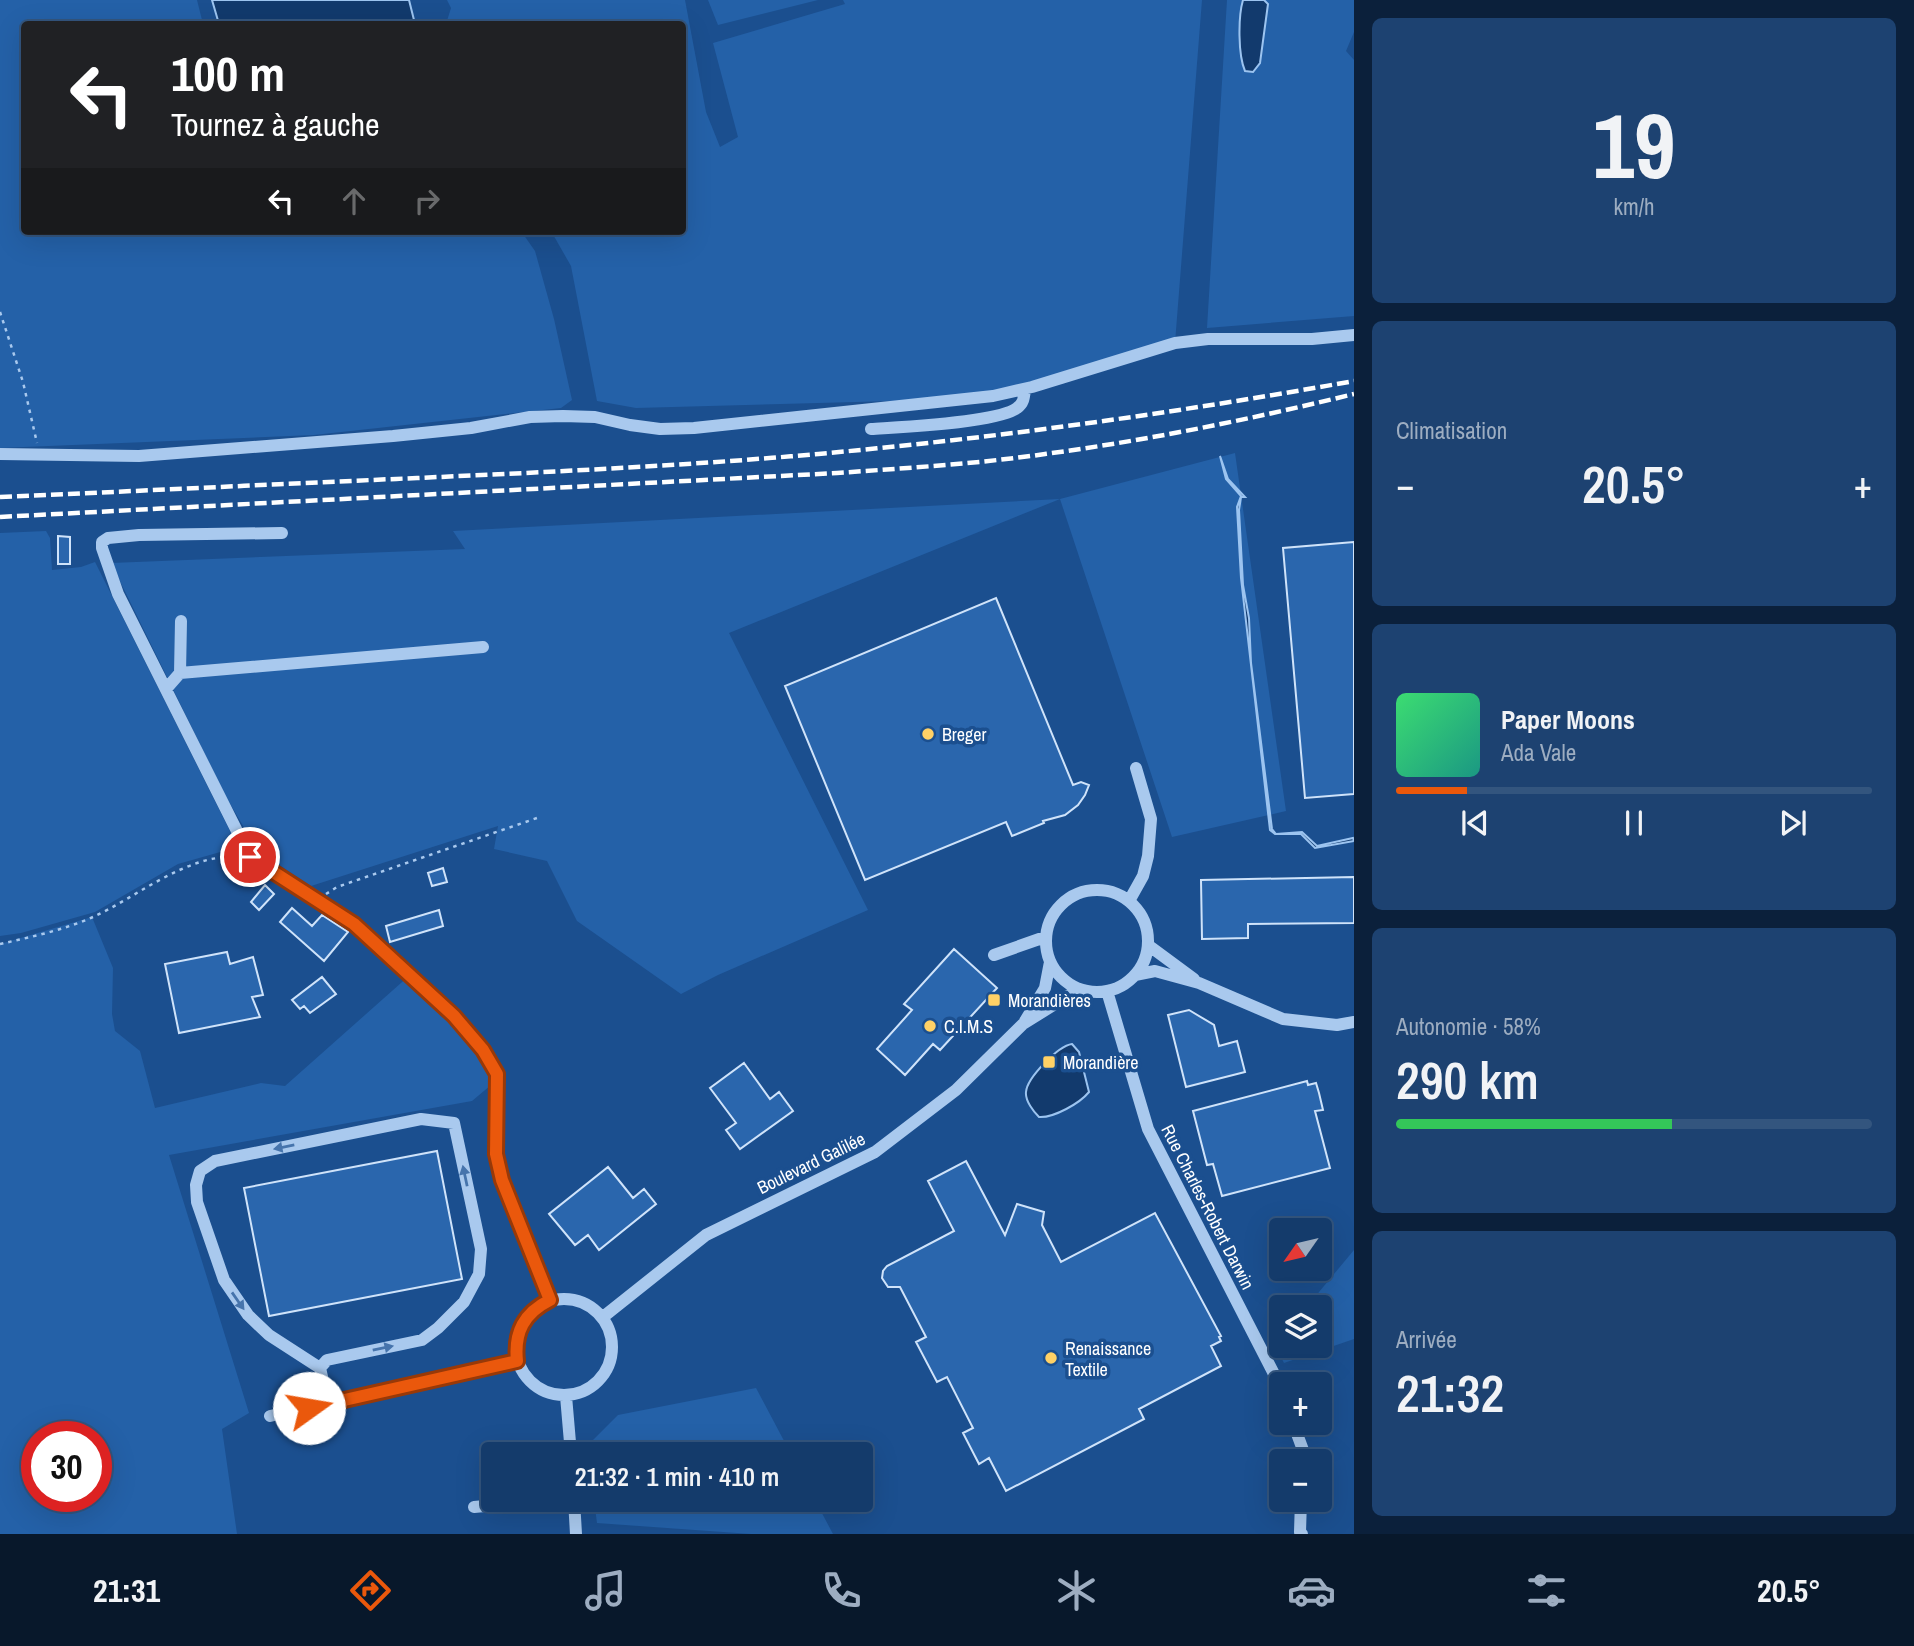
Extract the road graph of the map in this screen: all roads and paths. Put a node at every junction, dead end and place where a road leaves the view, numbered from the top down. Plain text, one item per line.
1 (0, 312) edge
2 (1354, 335) edge
3 (1025, 389) junction
4 (871, 429) dead end
5 (0, 454) edge
6 (38, 454) junction
7 (282, 533) dead end
8 (180, 621) dead end
9 (483, 647) dead end
10 (180, 673) junction
11 (166, 690) junction
12 (1136, 768) dead end
13 (537, 818) dead end
14 (250, 857) junction
15 (315, 901) junction
16 (1129, 901) junction
17 (1045, 937) junction
18 (0, 944) edge
19 (1148, 945) junction
20 (994, 955) dead end
21 (1050, 962) junction
22 (1135, 975) junction
23 (1199, 983) junction
24 (1079, 989) junction
25 (1107, 991) junction
26 (1354, 1022) edge
27 (1023, 1024) junction
28 (550, 1300) junction
29 (603, 1317) junction
30 (517, 1361) junction
31 (320, 1368) junction
32 (1273, 1372) edge
33 (566, 1396) junction
34 (328, 1403) junction
35 (270, 1416) dead end
36 (569, 1442) edge
37 (481, 1506) edge
38 (474, 1507) dead end
39 (575, 1512) edge
40 (1301, 1512) edge
41 (576, 1534) edge
42 (1300, 1534) edge

1 - 6 path
2 - 3 street
3 - 4 street
3 - 6 street
5 - 6 street
7 - 11 street
8 - 10 street
9 - 10 street
10 - 11 street
11 - 14 street
12 - 16 street
13 - 15 path
14 - 15 street
14 - 18 path
15 - 28 street
16 - 17 street
16 - 19 street
17 - 20 street
17 - 21 street
19 - 22 street
19 - 23 street
21 - 24 street
21 - 27 street, Boulevard Galilée
22 - 23 street
22 - 25 street
23 - 26 street
24 - 25 street
24 - 27 street, Boulevard Galilée
25 - 32 street, Rue Charles-Robert Darwin
27 - 29 street, Boulevard Galilée
28 - 29 street
28 - 30 street
29 - 33 street
30 - 33 street
30 - 34 street
31 -> 31 street
31 - 34 street
33 - 36 street
34 - 35 street
37 - 38 street
39 - 41 street
40 - 42 street

